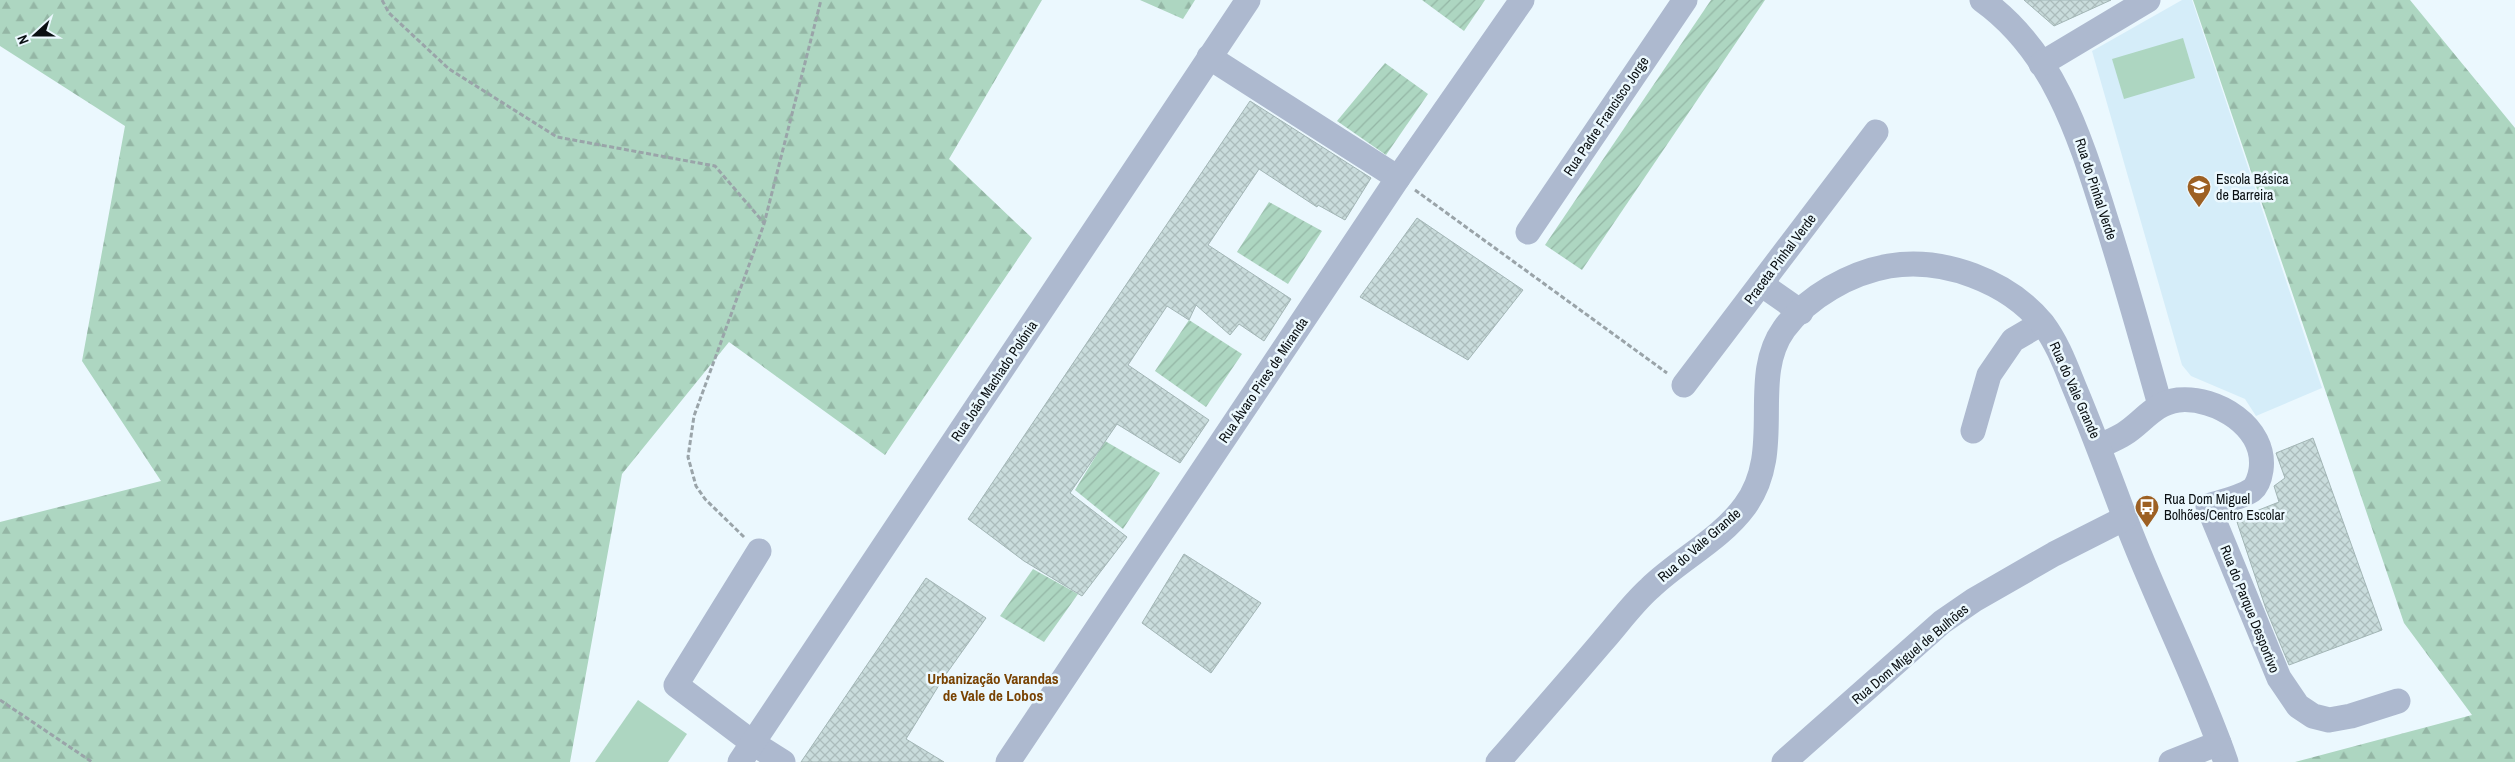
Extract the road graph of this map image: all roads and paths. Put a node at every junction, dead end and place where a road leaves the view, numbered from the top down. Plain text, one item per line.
1 (382, 0) edge
2 (821, 0) edge
3 (1248, 0) edge
4 (1522, 0) edge
5 (1685, 0) edge
6 (1982, 0) edge
7 (2148, 0) edge
8 (1209, 58) junction
9 (2041, 64) junction
10 (1876, 132) dead end
11 (1398, 178) junction
12 (764, 224) junction
13 (1528, 232) dead end
14 (1761, 284) junction
15 (1801, 312) junction
16 (2042, 323) junction
17 (1684, 385) joint
18 (2160, 405) junction
19 (1973, 431) dead end
20 (2100, 446) junction
21 (2125, 518) junction
22 (759, 551) joint
23 (0, 700) edge
24 (2398, 700) dead end
25 (747, 752) edge
26 (2222, 752) edge
27 (92, 762) edge
28 (782, 762) edge
29 (1008, 762) edge
30 (1498, 762) edge
31 (1784, 762) edge
32 (2171, 762) edge

1 - 12 path
2 - 12 path
3 - 8 street, Rua João Machado Polónia
4 - 11 street, Rua Álvaro Pires de Miranda
5 - 13 street, Rua Padre Francisco Jorge
6 - 9 street, Rua do Pinhal Verde
7 - 9 street
8 - 11 street
8 - 25 street, Rua João Machado Polónia
9 - 18 street, Rua do Pinhal Verde
10 - 14 street, Praceta Pinhal Verde
11 - 17 path
11 - 29 street, Rua Álvaro Pires de Miranda
12 - 22 path
14 - 15 street
14 - 17 street, Praceta Pinhal Verde
15 - 16 street, Rua do Vale Grande
15 - 30 street, Rua do Vale Grande
16 - 19 street
16 - 20 street, Rua do Vale Grande
18 - 20 street, Rua do Parque Desportivo
18 - 24 street, Rua do Parque Desportivo
20 - 21 street, Rua do Vale Grande
21 - 26 street, Rua do Vale Grande
21 - 31 street, Rua Dom Miguel de Bulhões
22 - 25 street
23 - 27 path
25 - 28 street
26 - 32 street

